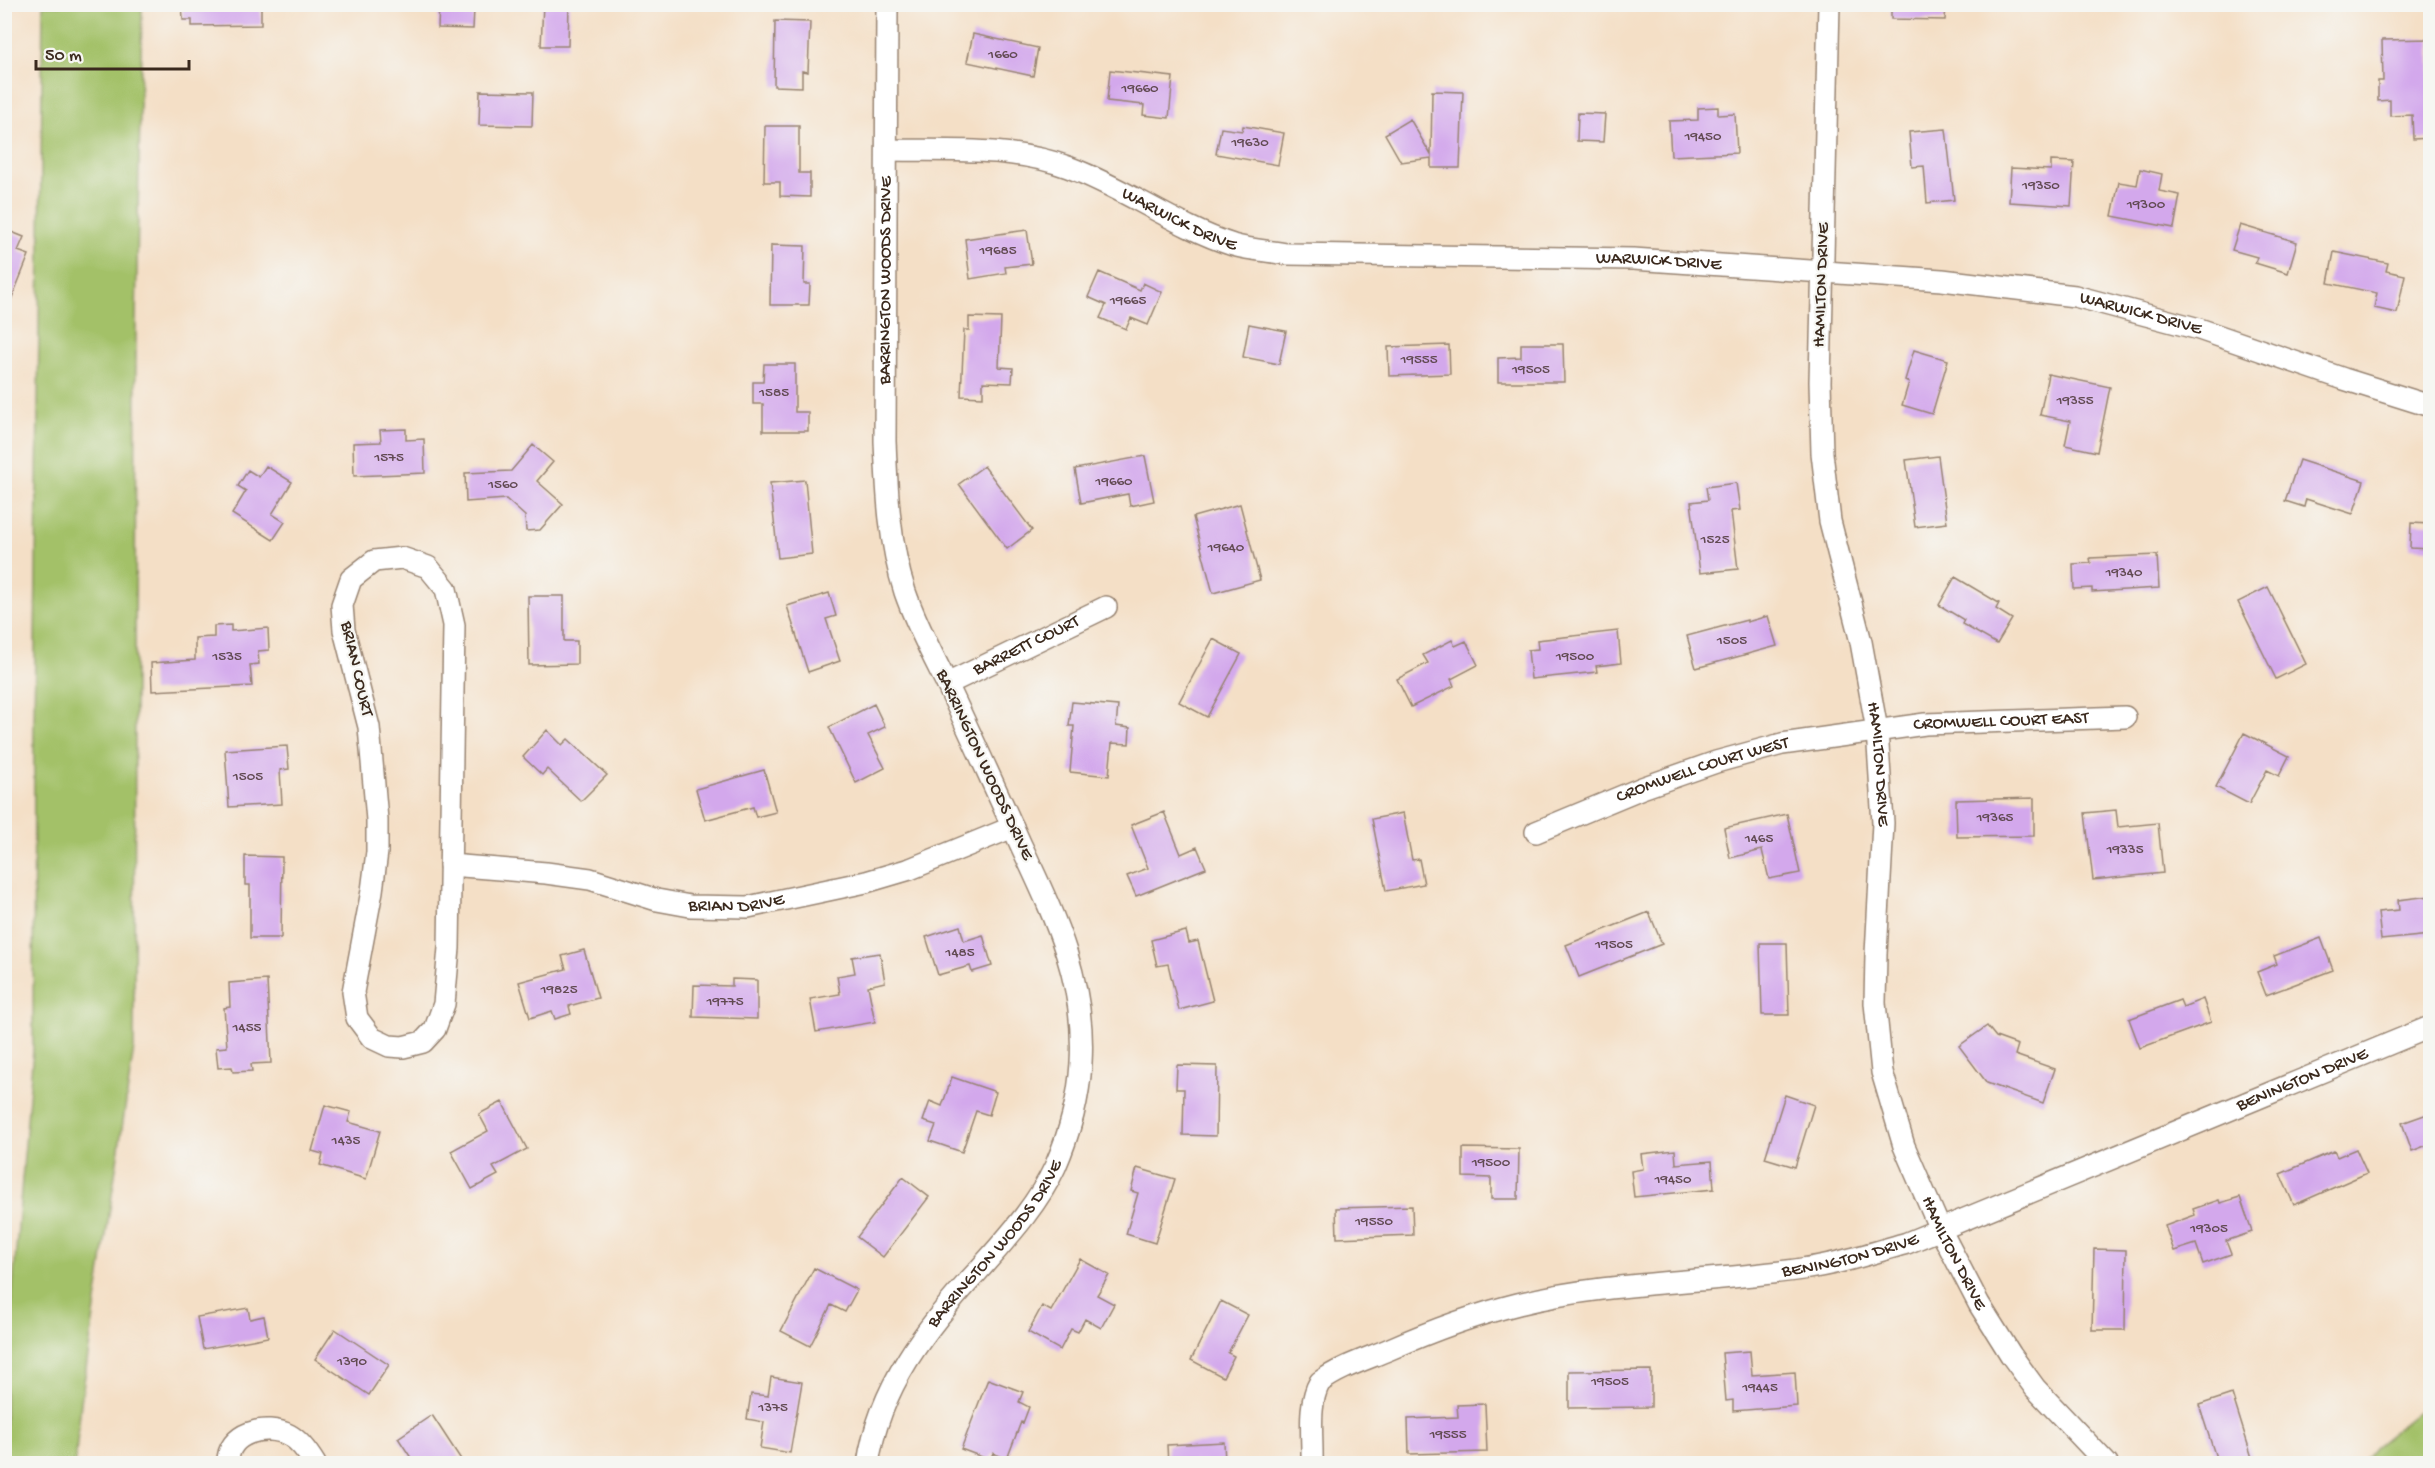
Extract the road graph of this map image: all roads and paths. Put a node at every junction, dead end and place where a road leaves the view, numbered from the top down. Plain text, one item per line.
1 (887, 4) edge
2 (1828, 4) edge
3 (887, 150) junction
4 (1822, 272) junction
5 (2430, 406) edge
6 (1106, 607) dead end
7 (947, 684) junction
8 (2125, 717) dead end
9 (1877, 730) junction
10 (1013, 827) junction
11 (1536, 832) dead end
12 (450, 865) junction
13 (2430, 1027) edge
14 (1940, 1229) junction
15 (228, 1464) edge
16 (315, 1464) edge
17 (868, 1464) edge
18 (1312, 1464) edge
19 (2107, 1464) edge

1 - 3 street, BARRINGTON WOODS DRIVE
2 - 4 street, HAMILTON DRIVE
3 - 4 street, WARWICK DRIVE
3 - 7 street, BARRINGTON WOODS DRIVE
4 - 5 street, WARWICK DRIVE
4 - 9 street, HAMILTON DRIVE
6 - 7 street, BARRETT COURT
7 - 10 street, BARRINGTON WOODS DRIVE
8 - 9 street, CROMWELL COURT EAST
9 - 11 street, CROMWELL COURT WEST
9 - 14 street, HAMILTON DRIVE
10 - 12 street, BRIAN DRIVE
10 - 17 street, BARRINGTON WOODS DRIVE
12 - 12 street, BRIAN COURT
13 - 14 street, BENINGTON DRIVE
14 - 18 street, BENINGTON DRIVE
14 - 19 street, HAMILTON DRIVE
15 - 16 street

